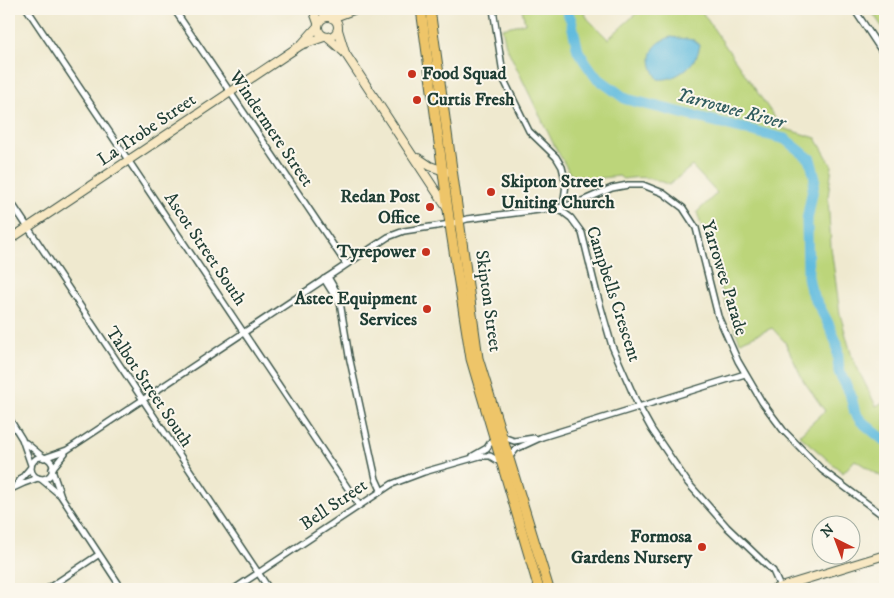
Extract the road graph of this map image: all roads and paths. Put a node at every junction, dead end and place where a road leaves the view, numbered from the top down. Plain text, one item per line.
1 (27, 9) edge
2 (174, 9) edge
3 (313, 9) edge
4 (320, 9) edge
5 (356, 9) edge
6 (421, 9) edge
7 (430, 9) edge
8 (493, 9) edge
9 (854, 9) edge
10 (330, 17) junction
11 (318, 25) junction
12 (338, 28) junction
13 (326, 37) junction
14 (301, 45) junction
15 (345, 53) junction
16 (885, 56) edge
17 (230, 92) junction
18 (409, 149) junction
19 (129, 160) junction
20 (442, 170) junction
21 (454, 175) junction
22 (9, 199) edge
23 (563, 207) junction
24 (550, 208) junction
25 (448, 210) junction
26 (460, 220) junction
27 (450, 224) junction
28 (28, 228) junction
29 (9, 240) edge
30 (346, 264) junction
31 (326, 278) junction
32 (244, 333) junction
33 (745, 374) junction
34 (142, 401) junction
35 (639, 407) junction
36 (9, 418) edge
37 (497, 436) junction
38 (542, 437) junction
39 (22, 438) junction
40 (67, 450) junction
41 (44, 458) junction
42 (458, 461) junction
43 (505, 462) junction
44 (31, 466) junction
45 (52, 470) junction
46 (40, 478) junction
47 (11, 489) edge
48 (381, 490) junction
49 (61, 496) junction
50 (359, 505) junction
51 (885, 517) edge
52 (98, 555) junction
53 (885, 555) edge
54 (258, 573) junction
55 (47, 589) edge
56 (122, 589) edge
57 (234, 589) edge
58 (269, 589) edge
59 (539, 589) edge
60 (549, 589) edge
61 (779, 589) edge

1 - 19 street, Ascot Street South
2 - 17 street, Windermere Street
3 - 11 main road
4 - 10 main road
5 - 10 main road
5 - 12 main road
6 - 20 highway, Skipton Street
7 - 21 highway, Skipton Street
8 - 23 street
9 - 16 street
10 - 11 main road
10 - 12 main road
11 - 13 main road
11 - 14 main road, La Trobe Street
12 - 13 main road
12 - 15 main road
13 - 14 main road, La Trobe Street
13 - 15 main road
14 - 17 main road, La Trobe Street
15 - 18 main road
17 - 19 main road, La Trobe Street
17 - 30 street, Windermere Street
18 - 20 main road
18 - 25 main road
19 - 28 main road, La Trobe Street
19 - 32 street, Ascot Street South
20 - 21 main road
20 - 25 highway, Skipton Street
21 - 26 highway, Skipton Street
22 - 28 street, Talbot Street South
23 - 24 street, Yarrowee Parade
23 - 33 street, Yarrowee Parade
24 - 26 street, Yarrowee Parade
24 - 35 street, Campbells Crescent
25 - 27 highway, Skipton Street
26 - 27 street, Yarrowee Parade
26 - 37 highway, Skipton Street
27 - 30 street, Yarrowee Parade
27 - 37 highway, Skipton Street
28 - 29 main road, La Trobe Street
28 - 34 street, Talbot Street South
30 - 31 street, Yarrowee Parade
31 - 32 street, Yarrowee Parade
31 - 48 street
32 - 34 street, Yarrowee Parade
32 - 50 street, Ascot Street South
33 - 35 street
33 - 51 street, Yarrowee Parade
34 - 40 street, Yarrowee Parade
34 - 54 street, Talbot Street South
35 - 38 street
35 - 61 street, Campbells Crescent
36 - 39 street
37 - 38 street
37 - 42 street, Bell Street
37 - 43 highway, Skipton Street
38 - 43 street
39 - 41 street
39 - 44 street
40 - 41 street
40 - 45 street
41 - 44 street
41 - 45 street
42 - 43 street, Bell Street
42 - 48 street, Bell Street
43 - 59 highway, Skipton Street
43 - 60 highway, Skipton Street
44 - 46 street
44 - 47 street
45 - 46 street
45 - 49 street
46 - 47 street
46 - 49 street
48 - 50 street, Bell Street
49 - 52 street
50 - 54 street, Bell Street
52 - 55 street
52 - 56 street
53 - 61 main road
54 - 57 street, Bell Street
54 - 58 street, Talbot Street South

